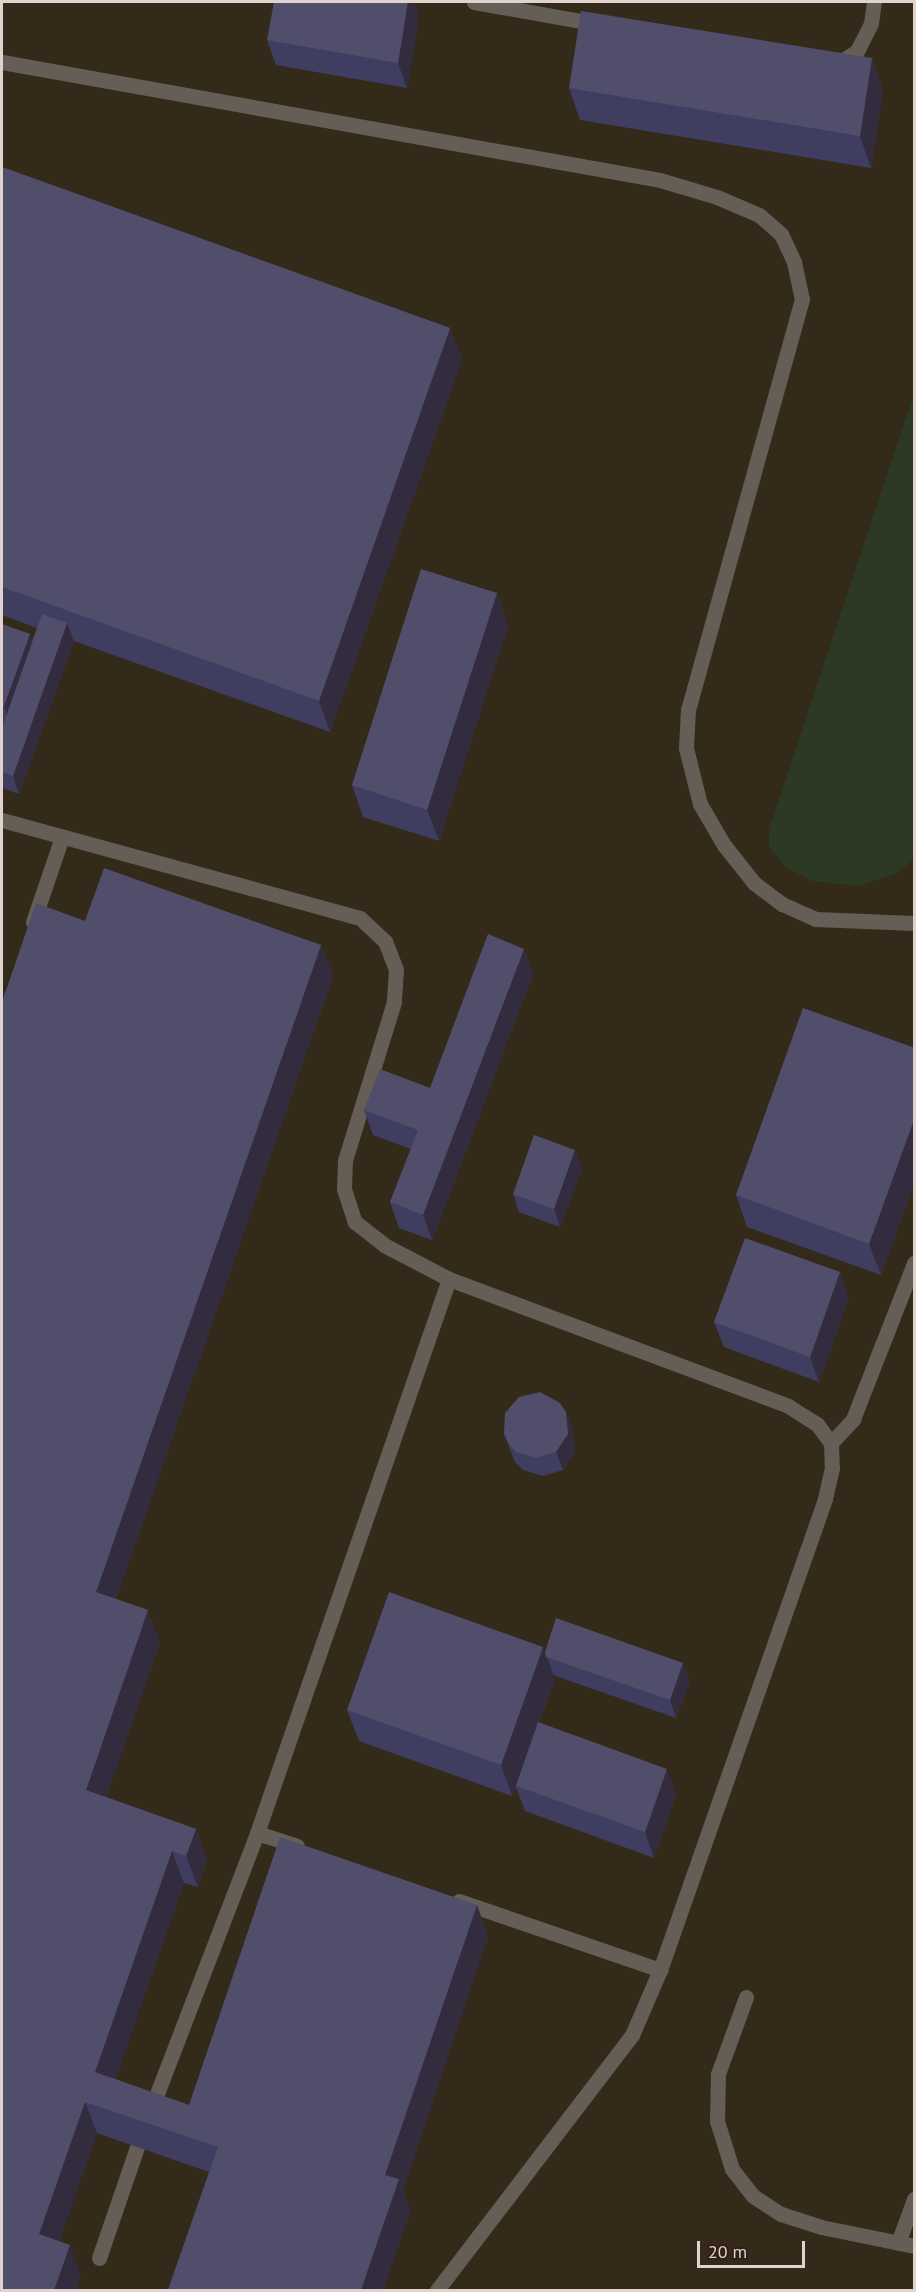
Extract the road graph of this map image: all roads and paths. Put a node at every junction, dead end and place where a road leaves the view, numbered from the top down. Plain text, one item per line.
1 (474, 2) edge
2 (874, 2) edge
3 (537, 7) edge
4 (617, 28) edge
5 (2, 62) edge
6 (815, 64) edge
7 (2, 820) edge
8 (62, 837) junction
9 (915, 923) edge
10 (28, 937) edge
11 (915, 1263) edge
12 (449, 1279) junction
13 (831, 1443) junction
14 (257, 1833) junction
15 (313, 1852) edge
16 (447, 1898) edge
17 (660, 1970) junction
18 (746, 1997) dead end
19 (148, 2118) edge
20 (137, 2147) edge
21 (915, 2199) edge
22 (898, 2243) junction
23 (915, 2246) edge
24 (99, 2258) dead end
25 (437, 2290) edge

1 - 3 lane
2 - 6 lane
3 - 4 lane
5 - 9 lane
7 - 8 lane
8 - 10 lane
8 - 12 lane
11 - 13 lane
12 - 13 lane
12 - 14 lane
13 - 17 lane
14 - 15 lane
14 - 19 lane
16 - 17 lane
17 - 25 lane
18 - 22 lane
20 - 24 lane
21 - 22 lane
22 - 23 lane

